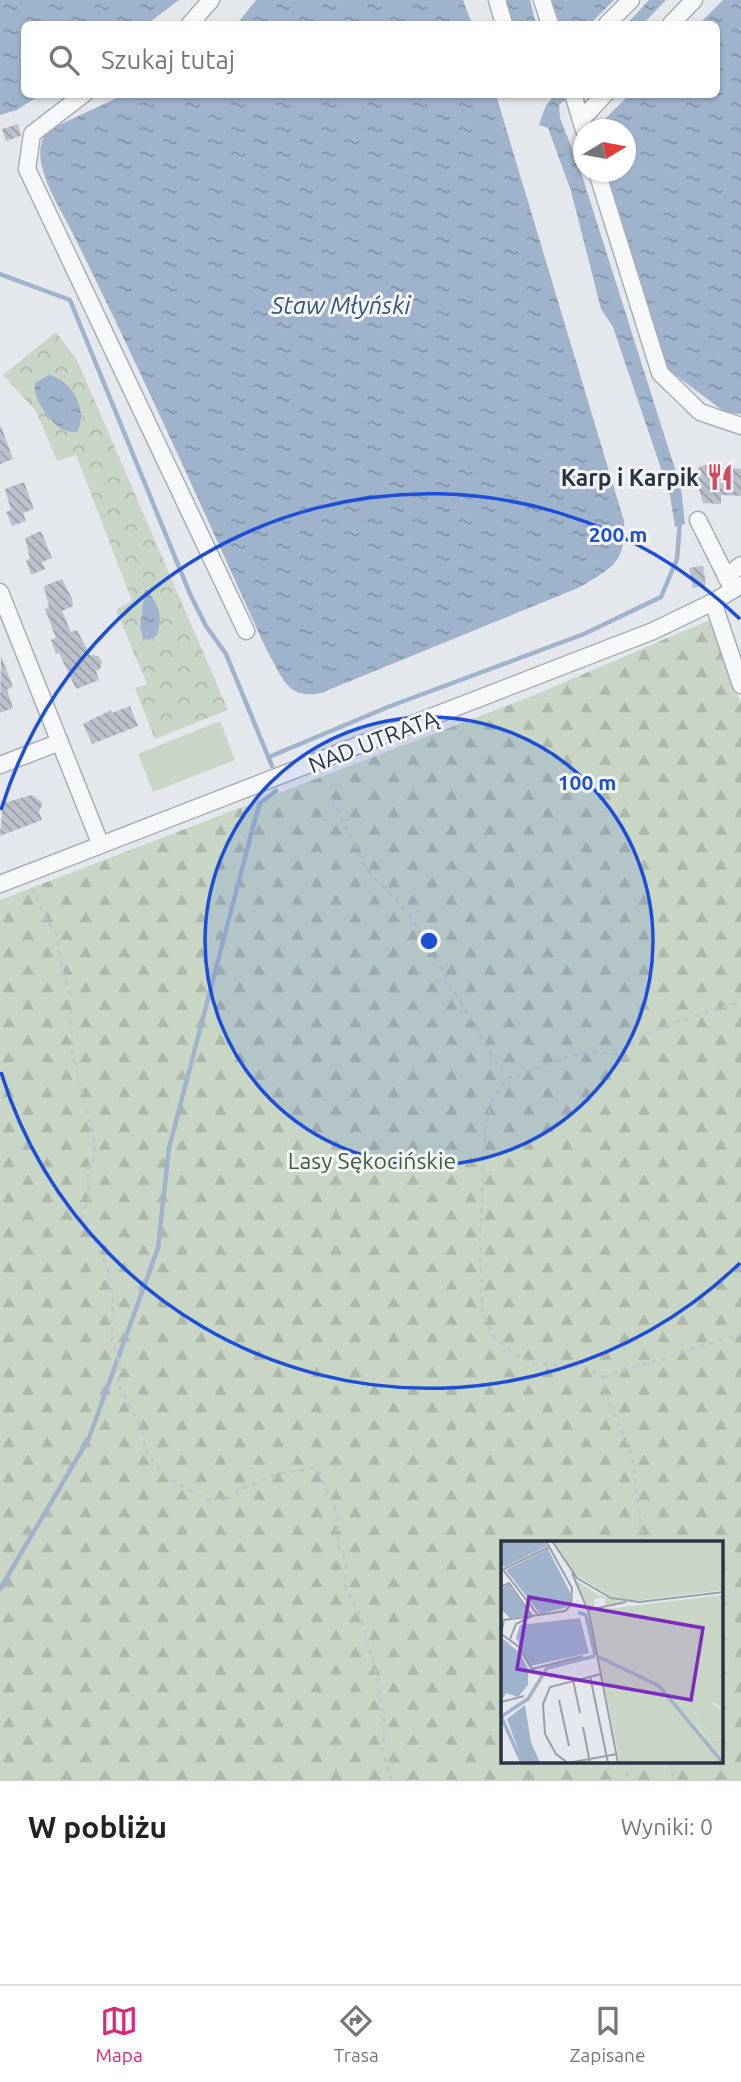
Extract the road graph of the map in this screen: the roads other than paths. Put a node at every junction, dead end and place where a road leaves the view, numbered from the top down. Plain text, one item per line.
1 (211, 0) edge
2 (497, 0) edge
3 (542, 0) edge
4 (631, 0) edge
5 (694, 0) edge
6 (193, 21) edge
7 (503, 21) edge
8 (549, 21) edge
9 (610, 21) edge
10 (674, 21) edge
11 (79, 98) edge
12 (574, 98) edge
13 (602, 98) edge
14 (581, 119) edge
15 (587, 119) edge
16 (600, 182) edge
17 (741, 426) edge
18 (698, 520) dead end
19 (741, 565) edge
20 (733, 584) edge
21 (0, 592) edge
22 (713, 602) junction
23 (246, 631) dead end
24 (741, 685) edge
25 (60, 742) junction
26 (0, 765) edge
27 (100, 843) junction
28 (0, 884) edge

1 - 6 street
2 - 7 street
3 - 8 street
4 - 9 street
5 - 10 street
11 - 23 street
12 - 14 street
13 - 15 street
16 - 17 street
18 - 20 street
19 - 20 street, NAD UTRATĄ
20 - 22 street, NAD UTRATĄ
21 - 25 street
22 - 24 street
22 - 27 street, NAD UTRATĄ
25 - 26 street
25 - 27 street
27 - 28 street, NAD UTRATĄ

